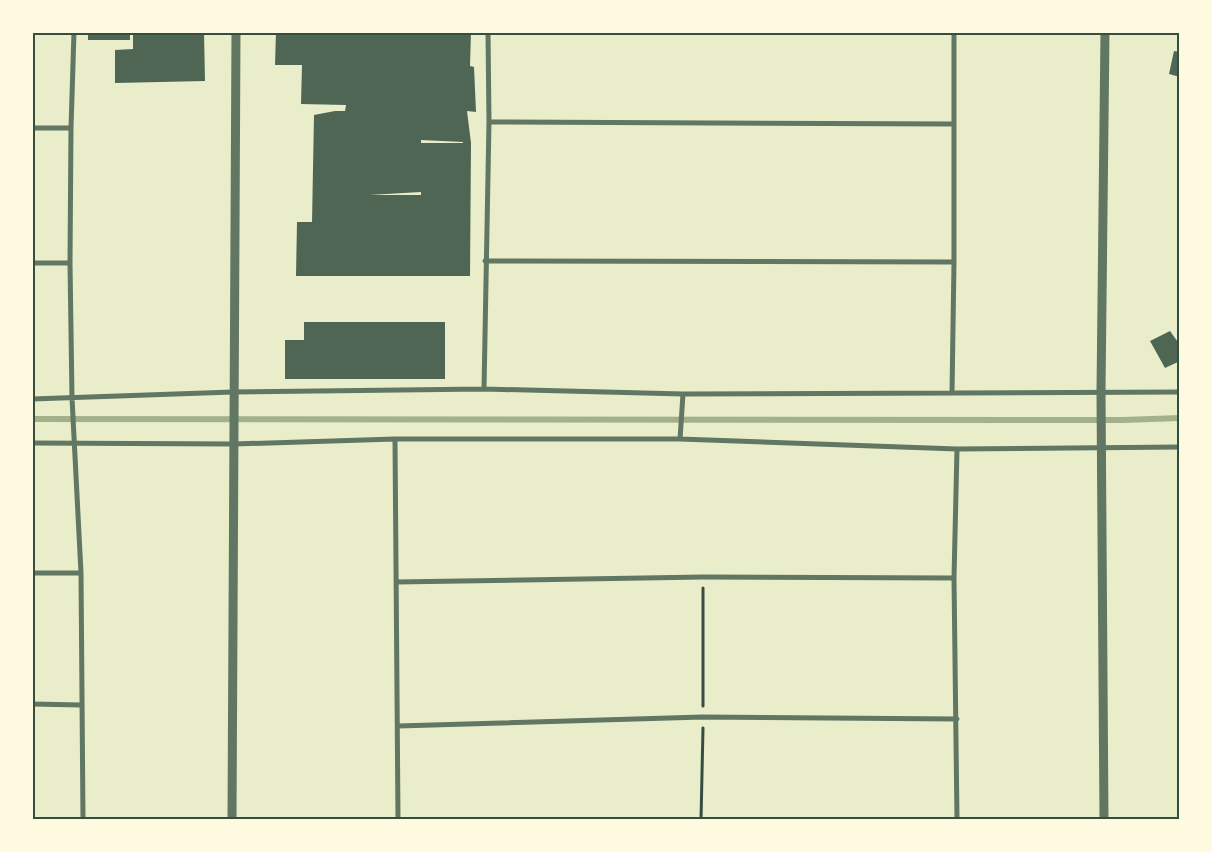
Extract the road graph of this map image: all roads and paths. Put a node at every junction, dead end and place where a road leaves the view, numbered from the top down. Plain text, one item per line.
1 (74, 32) edge
2 (236, 32) edge
3 (488, 32) edge
4 (954, 32) edge
5 (1105, 32) edge
6 (489, 122) junction
7 (953, 124) junction
8 (32, 128) edge
9 (71, 128) junction
10 (486, 261) junction
11 (70, 262) junction
12 (954, 262) junction
13 (32, 263) edge
14 (484, 389) junction
15 (233, 392) junction
16 (1101, 392) junction
17 (1180, 392) edge
18 (952, 393) junction
19 (683, 394) junction
20 (72, 398) junction
21 (32, 399) edge
22 (395, 439) junction
23 (680, 439) junction
24 (234, 440) junction
25 (74, 442) junction
26 (32, 443) edge
27 (1180, 447) edge
28 (957, 448) junction
29 (1103, 448) junction
30 (32, 573) edge
31 (80, 573) junction
32 (703, 577) junction
33 (954, 578) junction
34 (396, 582) junction
35 (32, 704) edge
36 (81, 705) junction
37 (703, 717) junction
38 (957, 719) junction
39 (398, 726) junction
40 (83, 820) edge
41 (232, 820) edge
42 (398, 820) edge
43 (701, 820) edge
44 (957, 820) edge
45 (1104, 820) edge

1 - 9 street
2 - 15 street
3 - 6 street
4 - 7 street
5 - 16 street
6 - 7 street
6 - 10 street
7 - 12 street
8 - 9 street
9 - 11 street
10 - 12 street
10 - 14 street
11 - 13 street
11 - 20 street
12 - 18 street
14 - 15 street
14 - 19 street
15 - 20 street
15 - 24 street
16 - 17 street
16 - 18 street
16 - 29 street
18 - 19 street
19 - 23 street
20 - 21 street
20 - 25 street
22 - 23 street
22 - 24 street
22 - 34 street
23 - 28 street
24 - 25 street
24 - 41 street
25 - 26 street
25 - 31 street
27 - 29 street
28 - 29 street
28 - 33 street
29 - 45 street
30 - 31 street
31 - 36 street
32 - 33 street
32 - 34 street
32 - 37 path
33 - 38 street
34 - 39 street
35 - 36 street
36 - 40 street
37 - 38 street
37 - 39 street
37 - 43 path
38 - 44 street
39 - 42 street

